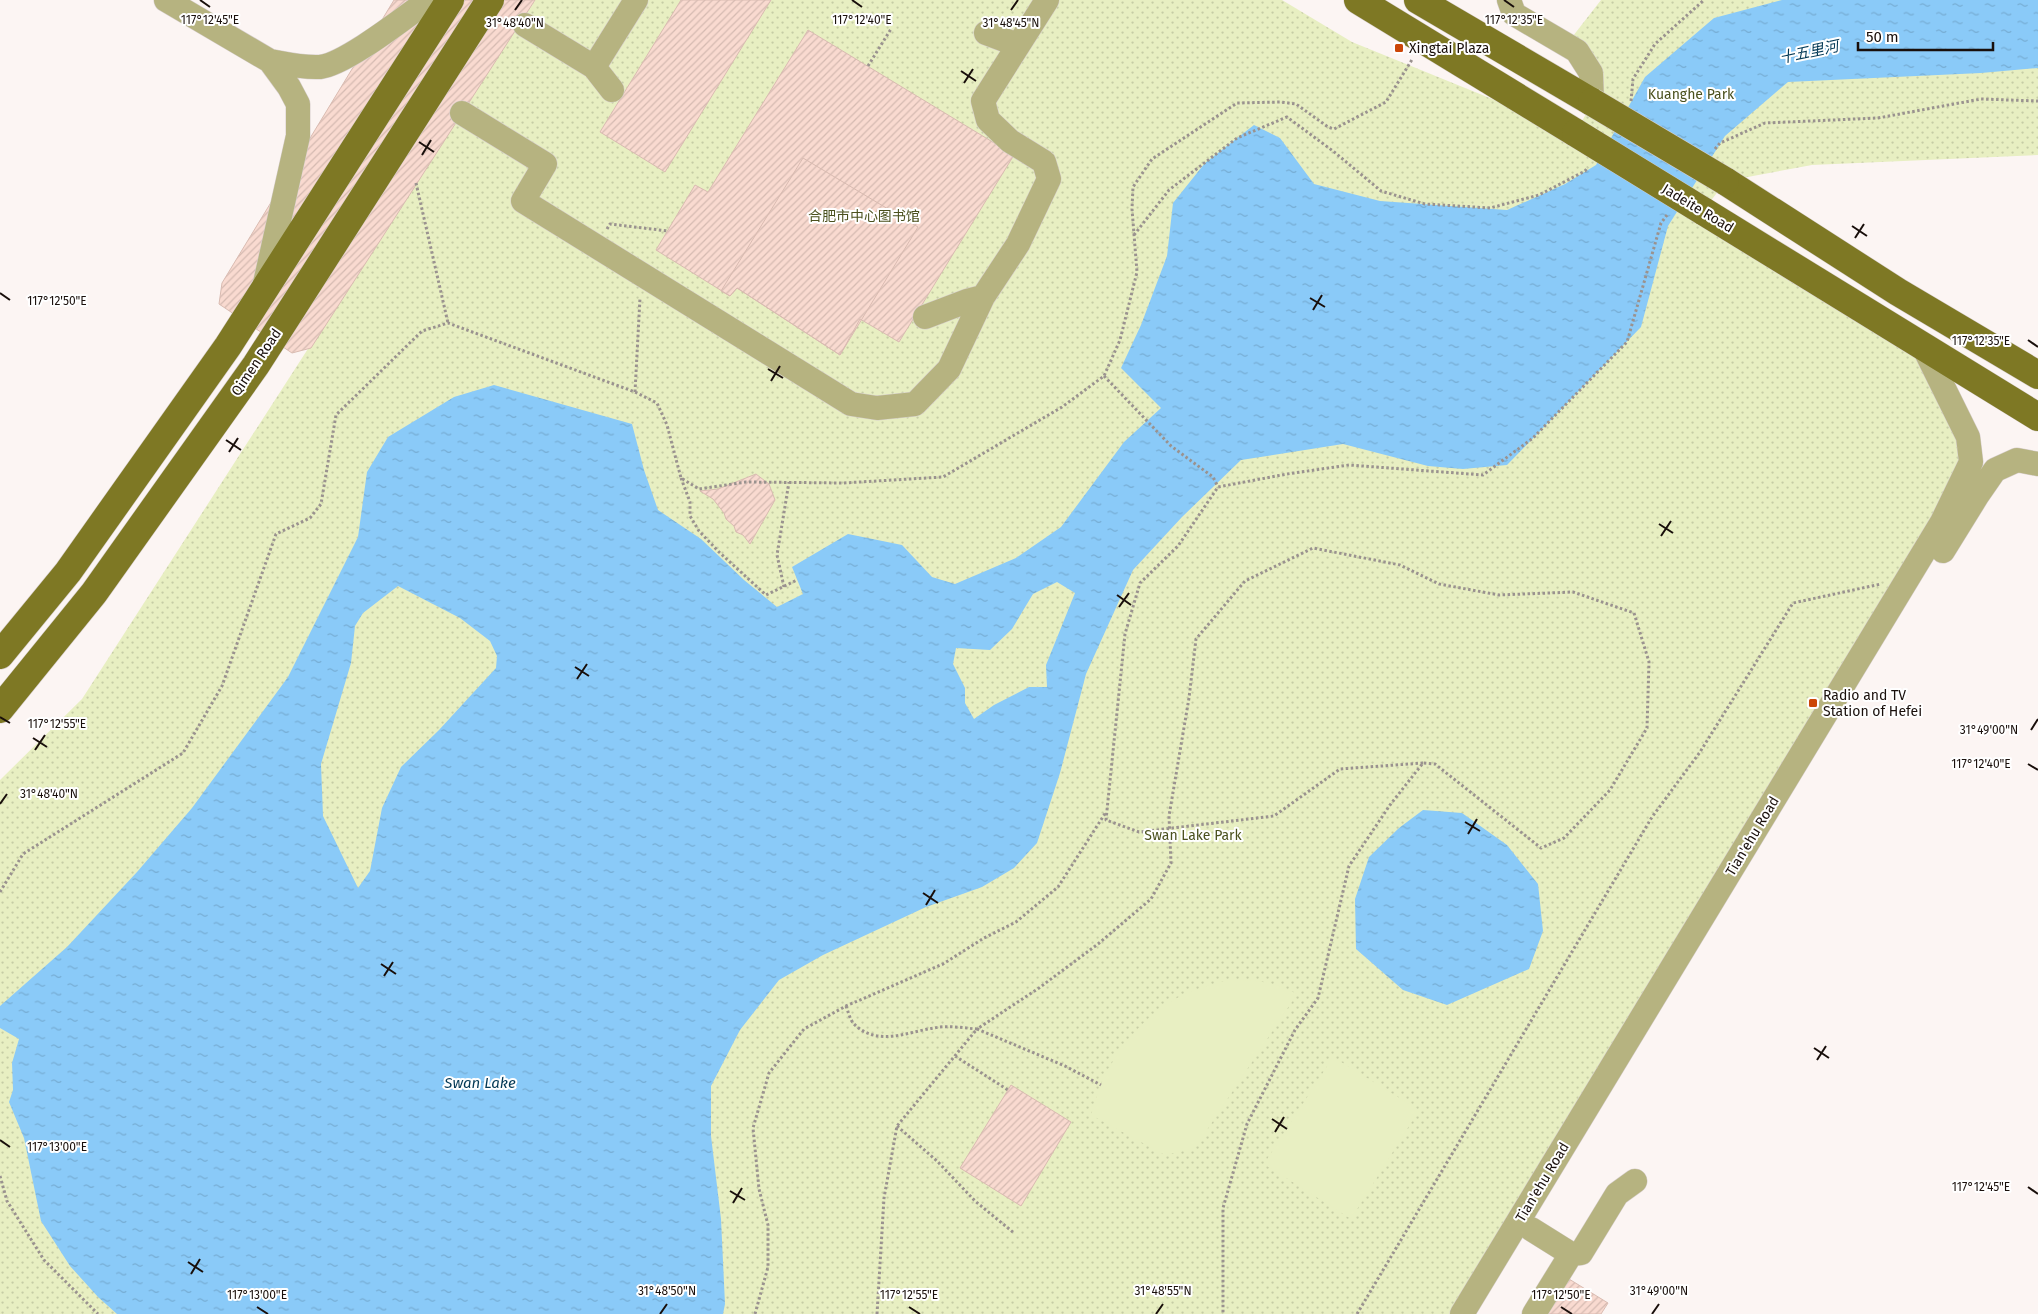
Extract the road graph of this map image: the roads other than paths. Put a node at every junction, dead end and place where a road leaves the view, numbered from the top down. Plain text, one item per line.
1 (166, 0) edge
2 (428, 0) edge
3 (450, 0) edge
4 (490, 0) edge
5 (636, 0) edge
6 (1047, 0) edge
7 (1358, 0) edge
8 (1418, 0) edge
9 (1492, 0) edge
10 (1511, 7) edge
11 (525, 25) dead end
12 (986, 33) dead end
13 (1018, 46) junction
14 (270, 61) junction
15 (594, 67) junction
16 (612, 90) dead end
17 (1592, 102) junction
18 (462, 113) dead end
19 (263, 292) junction
20 (983, 297) junction
21 (925, 317) dead end
22 (1923, 346) junction
23 (2038, 375) edge
24 (2038, 417) edge
25 (2038, 464) edge
26 (0, 656) edge
27 (0, 709) edge
28 (1635, 1181) dead end
29 (1531, 1229) junction
30 (1571, 1254) junction
31 (1462, 1314) edge
32 (1477, 1314) edge
33 (1534, 1314) edge

1 - 14 street
2 - 14 street
3 - 19 main road
4 - 27 main road, Qimen Road
5 - 15 street
6 - 13 street
7 - 22 main road, Jadeite Road, bridge
8 - 17 main road
9 - 10 street
10 - 17 street
11 - 15 street
12 - 13 street
13 - 20 street
14 - 19 street
15 - 16 street
17 - 23 main road, bridge
18 - 20 street
19 - 26 main road
20 - 21 street
22 - 24 main road, Jadeite Road
22 - 31 street, Tian'ehu Road
25 - 29 street, Tian'ehu Road
28 - 30 street
29 - 30 street
29 - 32 street, Tian'ehu Road
30 - 33 street

